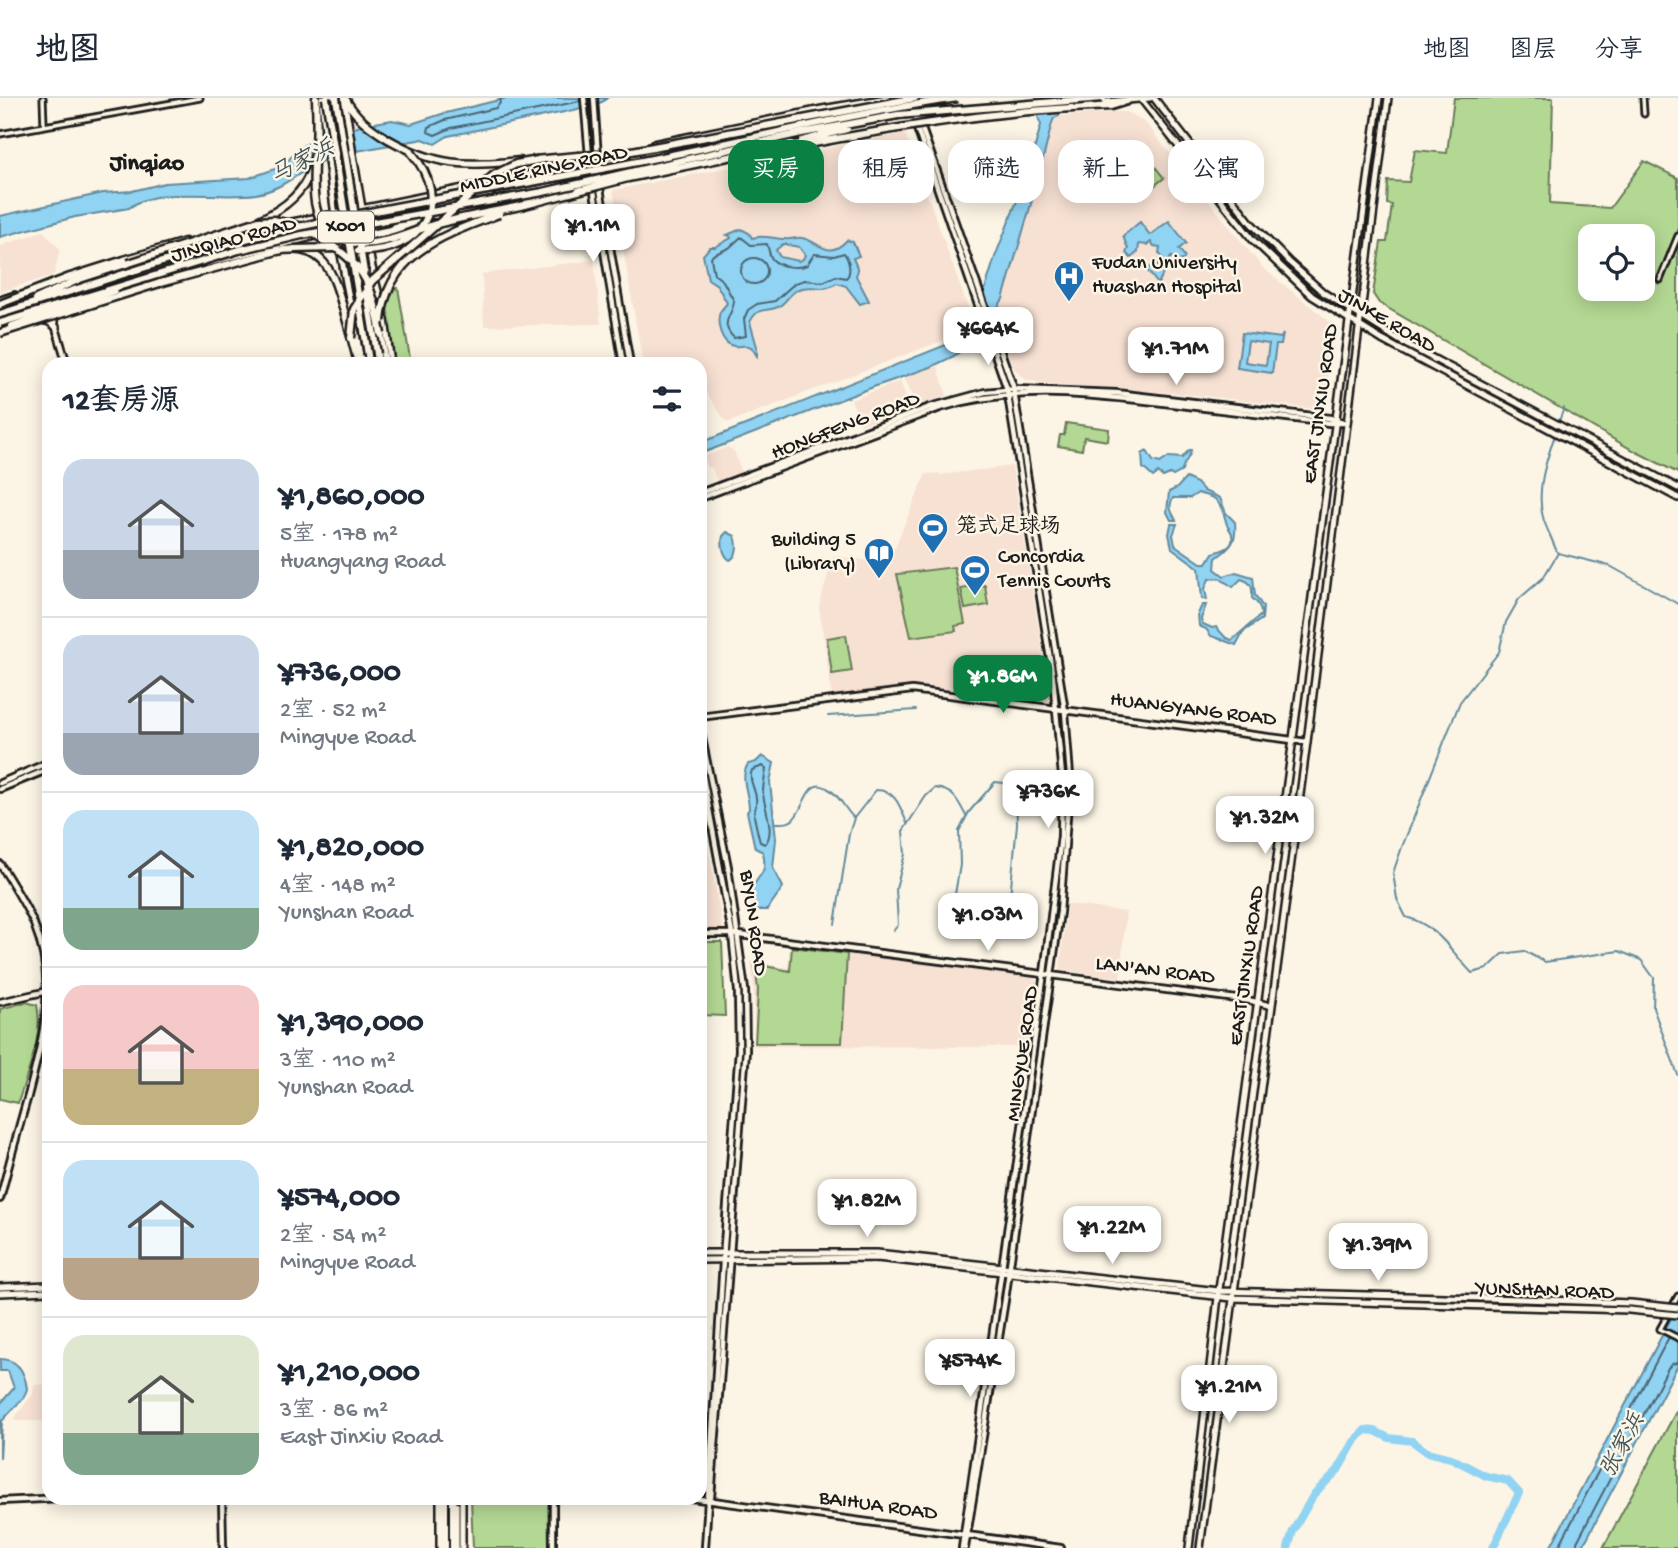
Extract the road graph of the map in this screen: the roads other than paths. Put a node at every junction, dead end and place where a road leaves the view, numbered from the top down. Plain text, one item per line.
1 (43, 98) edge
2 (200, 98) edge
3 (316, 98) edge
4 (324, 98) edge
5 (336, 98) edge
6 (345, 98) edge
7 (584, 98) edge
8 (594, 98) edge
9 (887, 98) edge
10 (909, 98) edge
11 (916, 98) edge
12 (958, 98) edge
13 (1103, 98) edge
14 (1152, 98) edge
15 (1379, 98) edge
16 (1388, 98) edge
17 (1643, 98) edge
18 (1141, 99) edge
19 (1127, 102) joint
20 (1072, 106) junction
21 (1644, 114) dead end
22 (877, 119) junction
23 (916, 120) junction
24 (44, 125) junction
25 (0, 134) edge
26 (807, 140) edge
27 (824, 141) edge
28 (411, 152) junction
29 (598, 157) junction
30 (728, 158) edge
31 (314, 159) junction
32 (538, 160) junction
33 (589, 164) junction
34 (592, 177) junction
35 (600, 177) junction
36 (628, 178) junction
37 (593, 185) junction
38 (553, 189) junction
39 (521, 192) junction
40 (433, 194) junction
41 (526, 205) junction
42 (362, 209) junction
43 (336, 213) junction
44 (427, 215) junction
45 (363, 218) junction
46 (258, 221) junction
47 (337, 223) junction
48 (365, 227) junction
49 (264, 228) junction
50 (338, 231) junction
51 (272, 233) junction
52 (1678, 236) edge
53 (259, 249) junction
54 (294, 249) junction
55 (139, 267) junction
56 (1660, 280) dead end
57 (44, 287) junction
58 (47, 298) junction
59 (0, 302) edge
60 (15, 309) junction
61 (1350, 310) junction
62 (51, 311) junction
63 (0, 314) edge
64 (1359, 316) junction
65 (40, 320) junction
66 (1349, 321) junction
67 (1358, 326) junction
68 (56, 327) junction
69 (0, 329) edge
70 (381, 334) junction
71 (351, 338) junction
72 (65, 357) edge
73 (358, 357) edge
74 (359, 357) edge
75 (368, 357) edge
76 (378, 357) edge
77 (384, 357) edge
78 (390, 357) edge
79 (622, 357) edge
80 (630, 357) edge
81 (1011, 391) junction
82 (1335, 422) junction
83 (1346, 423) junction
84 (1678, 488) edge
85 (707, 493) edge
86 (1678, 498) edge
87 (1058, 709) junction
88 (1065, 710) junction
89 (707, 716) edge
90 (1294, 739) junction
91 (1307, 742) junction
92 (707, 762) edge
93 (42, 765) edge
94 (42, 772) edge
95 (0, 783) edge
96 (0, 789) edge
97 (707, 799) edge
98 (0, 864) edge
99 (707, 934) edge
100 (732, 934) junction
101 (739, 935) junction
102 (42, 952) edge
103 (1044, 973) junction
104 (1051, 975) junction
105 (42, 992) edge
106 (0, 1002) edge
107 (1259, 1002) junction
108 (1271, 1006) junction
109 (42, 1044) edge
110 (0, 1199) edge
111 (707, 1254) edge
112 (727, 1255) junction
113 (707, 1259) edge
114 (1001, 1268) junction
115 (1009, 1269) junction
116 (42, 1285) edge
117 (0, 1287) edge
118 (42, 1291) edge
119 (0, 1293) edge
120 (1218, 1294) junction
121 (1232, 1295) junction
122 (1678, 1296) edge
123 (1522, 1303) junction
124 (1678, 1308) edge
125 (1678, 1315) edge
126 (1678, 1338) edge
127 (42, 1499) edge
128 (708, 1500) junction
129 (0, 1501) edge
130 (222, 1505) edge
131 (443, 1505) edge
132 (454, 1505) edge
133 (461, 1505) edge
134 (553, 1505) edge
135 (965, 1535) junction
136 (223, 1548) edge
137 (442, 1548) edge
138 (457, 1548) edge
139 (553, 1548) edge
140 (705, 1548) edge
141 (963, 1548) edge
142 (1061, 1548) edge
143 (1189, 1548) edge
144 (1200, 1548) edge

1 - 24 street
2 - 24 street
3 - 31 highway
4 - 43 main road, X001
4 - 75 highway, X001, bridge
5 - 76 highway, X001, bridge
6 - 28 highway
6 - 42 main road, X001, bridge
7 - 33 street
8 - 29 street
9 - 29 main road
10 - 23 street
11 - 23 street
11 - 32 highway, bridge
12 - 51 highway, MIDDLE RING ROAD, bridge
13 - 22 highway, MIDDLE RING ROAD, bridge
14 - 18 main road
14 - 61 main road, JINKE ROAD
15 - 61 main road, EAST JINXIU ROAD
16 - 64 main road, EAST JINXIU ROAD
17 - 21 street
18 - 19 main road
18 - 66 main road, JINKE ROAD
19 - 20 highway
20 - 23 main road, JINQIAO ROAD, bridge
20 - 27 highway, bridge
22 - 26 highway, bridge
22 - 38 highway, MIDDLE RING ROAD, bridge
23 - 35 main road, JINQIAO ROAD
23 - 81 street, MINGYUE ROAD
23 - 81 street, MINGYUE ROAD
24 - 25 street
28 - 32 highway, bridge
28 - 54 highway, bridge
29 - 33 main road
29 - 35 street
30 - 36 highway, bridge
31 - 41 highway, bridge
31 - 46 highway, bridge
32 - 71 highway, bridge
33 - 34 street
33 - 39 main road
33 - 40 main road, JINQIAO ROAD
34 - 35 main road, JINQIAO ROAD
34 - 37 street
34 - 39 main road, JINQIAO ROAD
35 - 37 main road
35 - 80 street
36 - 38 highway, bridge
36 - 41 highway, bridge
37 - 44 main road, JINQIAO ROAD
37 - 79 street
38 - 69 highway, MIDDLE RING ROAD, bridge
39 - 44 main road, JINQIAO ROAD
40 - 42 main road, JINQIAO ROAD
40 - 45 main road
41 - 70 highway, bridge
42 - 43 main road, JINQIAO ROAD
42 - 45 main road
42 - 47 main road
43 - 47 main road, X001
43 - 49 main road, JINQIAO ROAD
44 - 48 main road, JINQIAO ROAD
45 - 48 main road
45 - 50 main road
46 - 60 highway, bridge
46 - 70 highway, bridge
47 - 50 main road, X001
47 - 53 main road
48 - 50 main road, JINQIAO ROAD
48 - 78 main road, X001
49 - 55 main road, JINQIAO ROAD
49 - 57 main road, JINQIAO ROAD
50 - 53 main road, JINQIAO ROAD
50 - 74 main road, X001
51 - 59 highway, bridge
51 - 60 highway, MIDDLE RING ROAD, bridge
52 - 56 street
53 - 62 main road, JINQIAO ROAD
54 - 69 highway, bridge
54 - 71 highway, bridge
55 - 58 main road, JINQIAO ROAD
55 - 62 main road
57 - 58 street
57 - 59 main road, JINQIAO ROAD
58 - 62 street
58 - 63 main road, JINQIAO ROAD
60 - 63 highway, MIDDLE RING ROAD, bridge
61 - 64 main road, JINKE ROAD
61 - 66 main road, EAST JINXIU ROAD
62 - 65 main road, JINQIAO ROAD
62 - 68 street
62 - 69 main road, JINQIAO ROAD
64 - 67 main road, EAST JINXIU ROAD
64 - 84 main road, JINKE ROAD
65 - 68 main road
65 - 69 main road, JINQIAO ROAD
66 - 67 main road, JINKE ROAD
66 - 82 main road, EAST JINXIU ROAD
67 - 83 main road, EAST JINXIU ROAD
67 - 86 main road, JINKE ROAD
68 - 72 street
70 - 77 highway
71 - 73 highway
81 - 82 street, HONGFENG ROAD
81 - 85 street, HONGFENG ROAD
81 - 87 street, MINGYUE ROAD
81 - 88 street, MINGYUE ROAD
82 - 83 street, HONGFENG ROAD
82 - 90 main road, EAST JINXIU ROAD
83 - 91 main road, EAST JINXIU ROAD
87 - 88 street, HUANGYANG ROAD
87 - 89 street, HUANGYANG ROAD
87 - 103 street, MINGYUE ROAD
88 - 90 street, HUANGYANG ROAD
88 - 104 street, MINGYUE ROAD
90 - 91 street, HUANGYANG ROAD
90 - 107 main road, EAST JINXIU ROAD
91 - 108 main road, EAST JINXIU ROAD
92 - 101 street, BIYUN ROAD
93 - 95 street
94 - 96 street
97 - 100 street, BIYUN ROAD
98 - 102 street
99 - 100 street, LAN'AN ROAD
100 - 101 street, LAN'AN ROAD
100 - 112 street, BIYUN ROAD
101 - 103 street, LAN'AN ROAD
101 - 112 street, BIYUN ROAD
103 - 104 street, LAN'AN ROAD
103 - 114 street, MINGYUE ROAD
104 - 107 street, LAN'AN ROAD
104 - 115 street, MINGYUE ROAD
105 - 106 street
107 - 108 street, LAN'AN ROAD
107 - 120 main road, EAST JINXIU ROAD
108 - 121 main road, EAST JINXIU ROAD
109 - 110 street
111 - 112 main road, YUNSHAN ROAD
112 - 113 main road, YUNSHAN ROAD
112 - 114 main road, YUNSHAN ROAD
112 - 128 street, BIYUN ROAD
114 - 115 main road, YUNSHAN ROAD
114 - 135 street, MINGYUE ROAD
115 - 120 main road, YUNSHAN ROAD
115 - 135 street, MINGYUE ROAD
116 - 117 main road
118 - 119 main road
120 - 121 main road, YUNSHAN ROAD
120 - 143 main road, EAST JINXIU ROAD
121 - 123 main road, YUNSHAN ROAD
121 - 144 main road, EAST JINXIU ROAD
122 - 126 street
123 - 124 main road, YUNSHAN ROAD, bridge
123 - 125 main road, YUNSHAN ROAD, bridge
127 - 129 street
128 - 135 street, BAIHUA ROAD
128 - 140 street, BIYUN ROAD
130 - 136 street
131 - 137 highway
132 - 138 highway
133 - 138 main road
134 - 139 street
135 - 141 street, MINGYUE ROAD
135 - 142 street, BAIHUA ROAD

